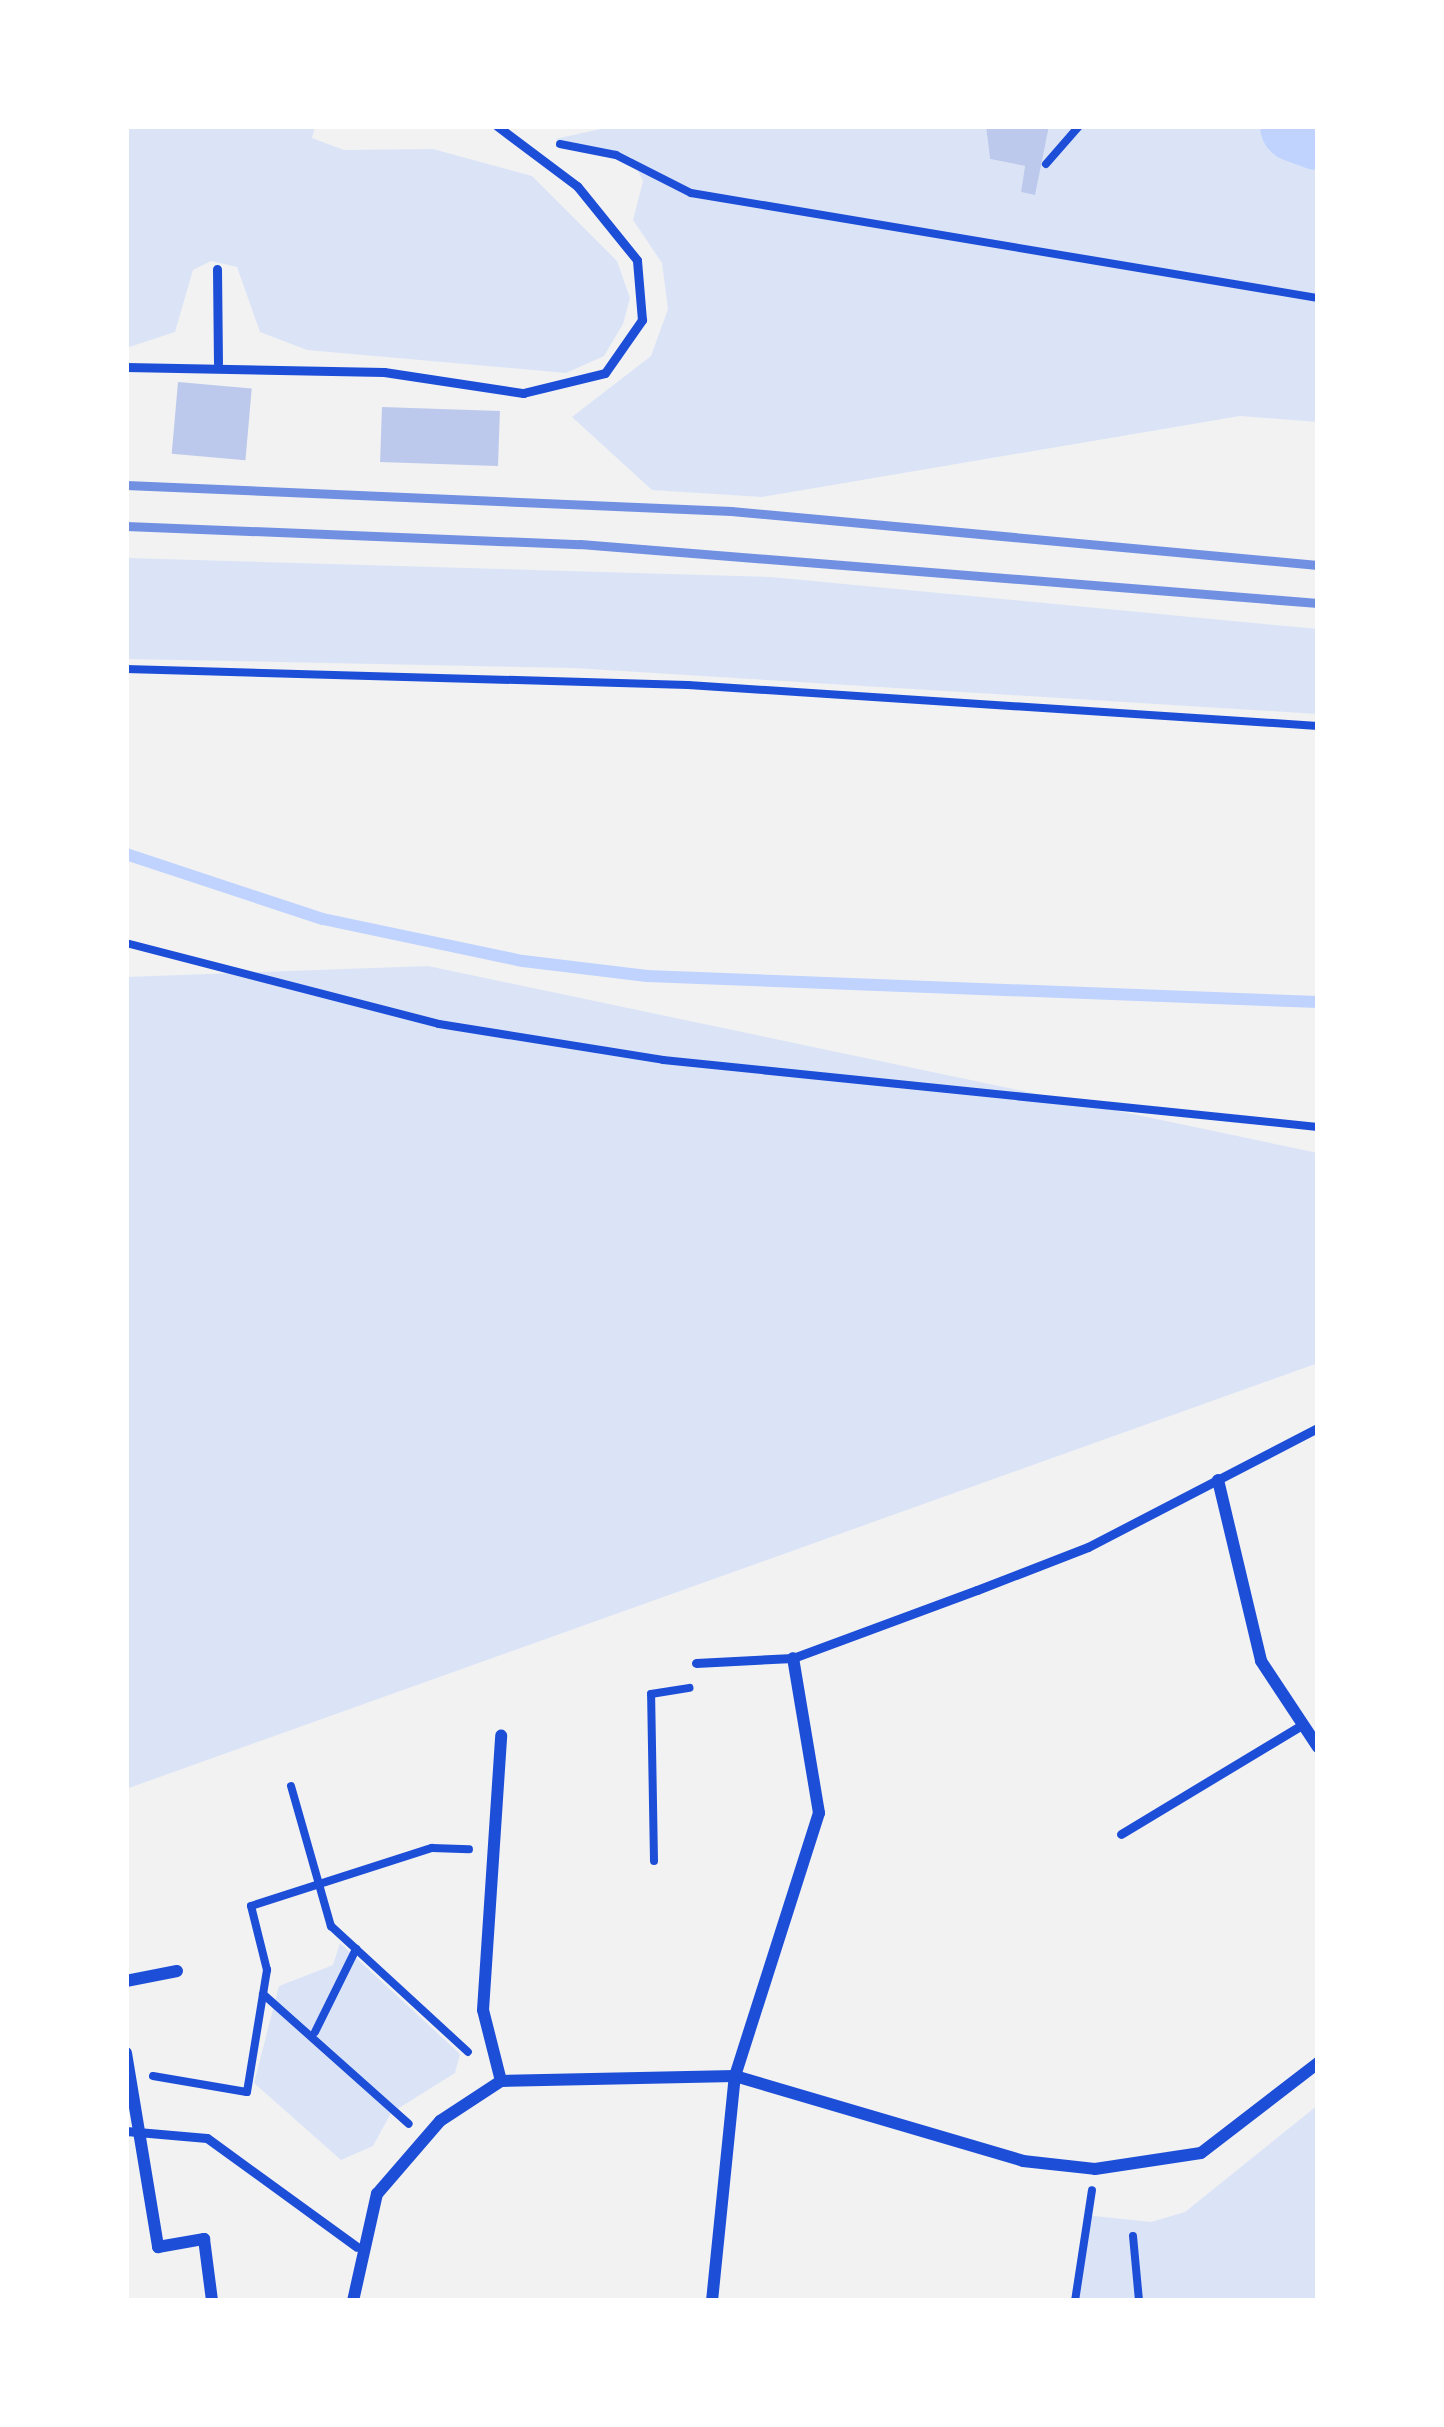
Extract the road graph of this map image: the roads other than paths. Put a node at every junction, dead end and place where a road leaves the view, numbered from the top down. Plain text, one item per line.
1 (497, 126) edge
2 (217, 269) dead end
3 (218, 363) junction
4 (126, 368) edge
5 (1318, 1428) edge
6 (1218, 1480) junction
7 (793, 1658) junction
8 (697, 1663) road end
9 (1300, 1726) junction
10 (501, 1736) dead end
11 (1318, 1747) edge
12 (1121, 1834) dead end
13 (177, 1971) dead end
14 (126, 1982) edge
15 (126, 2053) edge
16 (1318, 2062) edge
17 (128, 2072) edge
18 (735, 2076) junction
19 (501, 2081) junction
20 (131, 2131) edge
21 (357, 2247) junction
22 (212, 2301) edge
23 (352, 2301) edge
24 (712, 2301) edge

1 - 3 lane
2 - 3 lane
3 - 4 lane
5 - 6 lane
6 - 7 lane
6 - 9 street
7 - 8 lane
7 - 18 street
9 - 11 street
9 - 12 lane
10 - 19 street
13 - 14 street
15 - 17 street
16 - 18 street
17 - 20 street
18 - 19 street
18 - 24 street
19 - 21 street
20 - 21 lane
20 - 22 street
21 - 23 street

